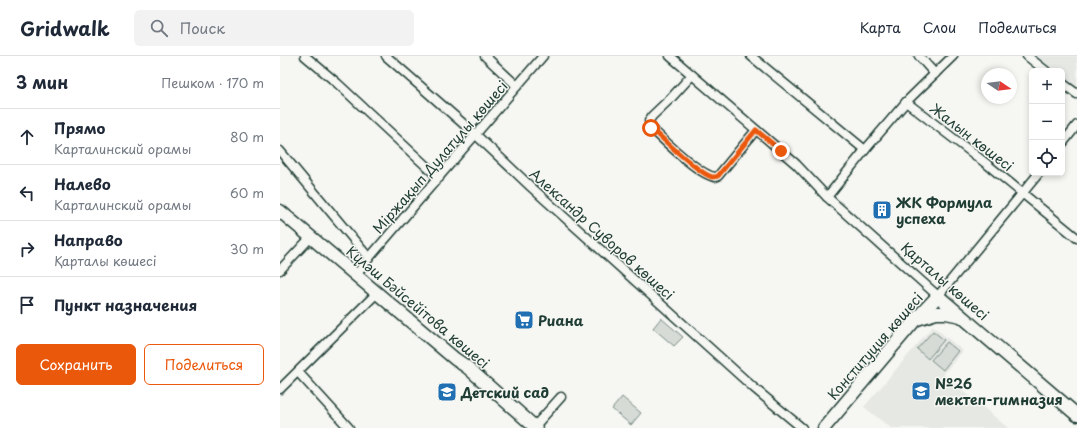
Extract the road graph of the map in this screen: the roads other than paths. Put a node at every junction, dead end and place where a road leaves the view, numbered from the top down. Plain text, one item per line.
1 (306, 56) edge
2 (386, 56) edge
3 (485, 56) edge
4 (543, 56) edge
5 (670, 56) edge
6 (751, 56) edge
7 (919, 56) edge
8 (953, 56) edge
9 (1027, 56) edge
10 (1042, 68) edge
11 (935, 74) junction
12 (692, 75) junction
13 (1065, 85) edge
14 (518, 86) junction
15 (1077, 94) edge
16 (906, 102) junction
17 (1077, 125) edge
18 (756, 130) junction
19 (475, 134) junction
20 (1065, 140) edge
21 (865, 150) junction
22 (280, 151) edge
23 (1037, 176) edge
24 (439, 178) junction
25 (1022, 194) junction
26 (827, 197) junction
27 (280, 211) edge
28 (311, 238) junction
29 (1077, 238) edge
30 (369, 258) junction
31 (280, 270) edge
32 (356, 275) junction
33 (377, 293) junction
34 (938, 296) junction
35 (964, 317) junction
36 (916, 319) junction
37 (298, 372) junction
38 (280, 389) edge
39 (560, 398) dead end
40 (1077, 415) edge
41 (535, 427) edge
42 (349, 428) edge
43 (802, 428) edge
44 (824, 428) edge

1 - 24 street
2 - 19 street, Александр Суворов көшесі
3 - 14 street
4 - 14 street, Міржақып Дулатұлы көшесі
5 - 12 street, Қарталы көшесі
6 - 21 street
7 - 11 street
8 - 11 street
9 - 10 street
11 - 16 street
12 - 18 street, Қарталы көшесі
12 - 18 street
13 - 15 street
14 - 19 street, Міржақып Дулатұлы көшесі
16 - 21 street
16 - 25 street, Жалын көшесі
17 - 20 street
18 - 26 street, Қарталы көшесі
19 - 24 street, Міржақып Дулатұлы көшесі
19 - 43 street, Александр Суворов көшесі
21 - 26 street
22 - 30 street
23 - 25 street, Конституция көшесі
24 - 30 street, Міржақып Дулатұлы көшесі
25 - 29 street, Жалын көшесі
25 - 34 street, Конституция көшесі
26 - 34 street, Қарталы көшесі
27 - 28 main road, Күләш Бәйсейітова көшесі
28 - 31 street
28 - 32 main road, Күләш Бәйсейітова көшесі
30 - 32 street, Міржақып Дулатұлы көшесі
32 - 33 main road, Күләш Бәйсейітова көшесі
33 - 37 street
33 - 41 main road, Күләш Бәйсейітова көшесі
34 - 35 main road, Қарталы көшесі
34 - 36 main road, Конституция көшесі
35 - 36 main road
35 - 40 main road, Қарталы көшесі
36 - 44 main road, Конституция көшесі
37 - 38 street
37 - 42 street
39 - 41 street

